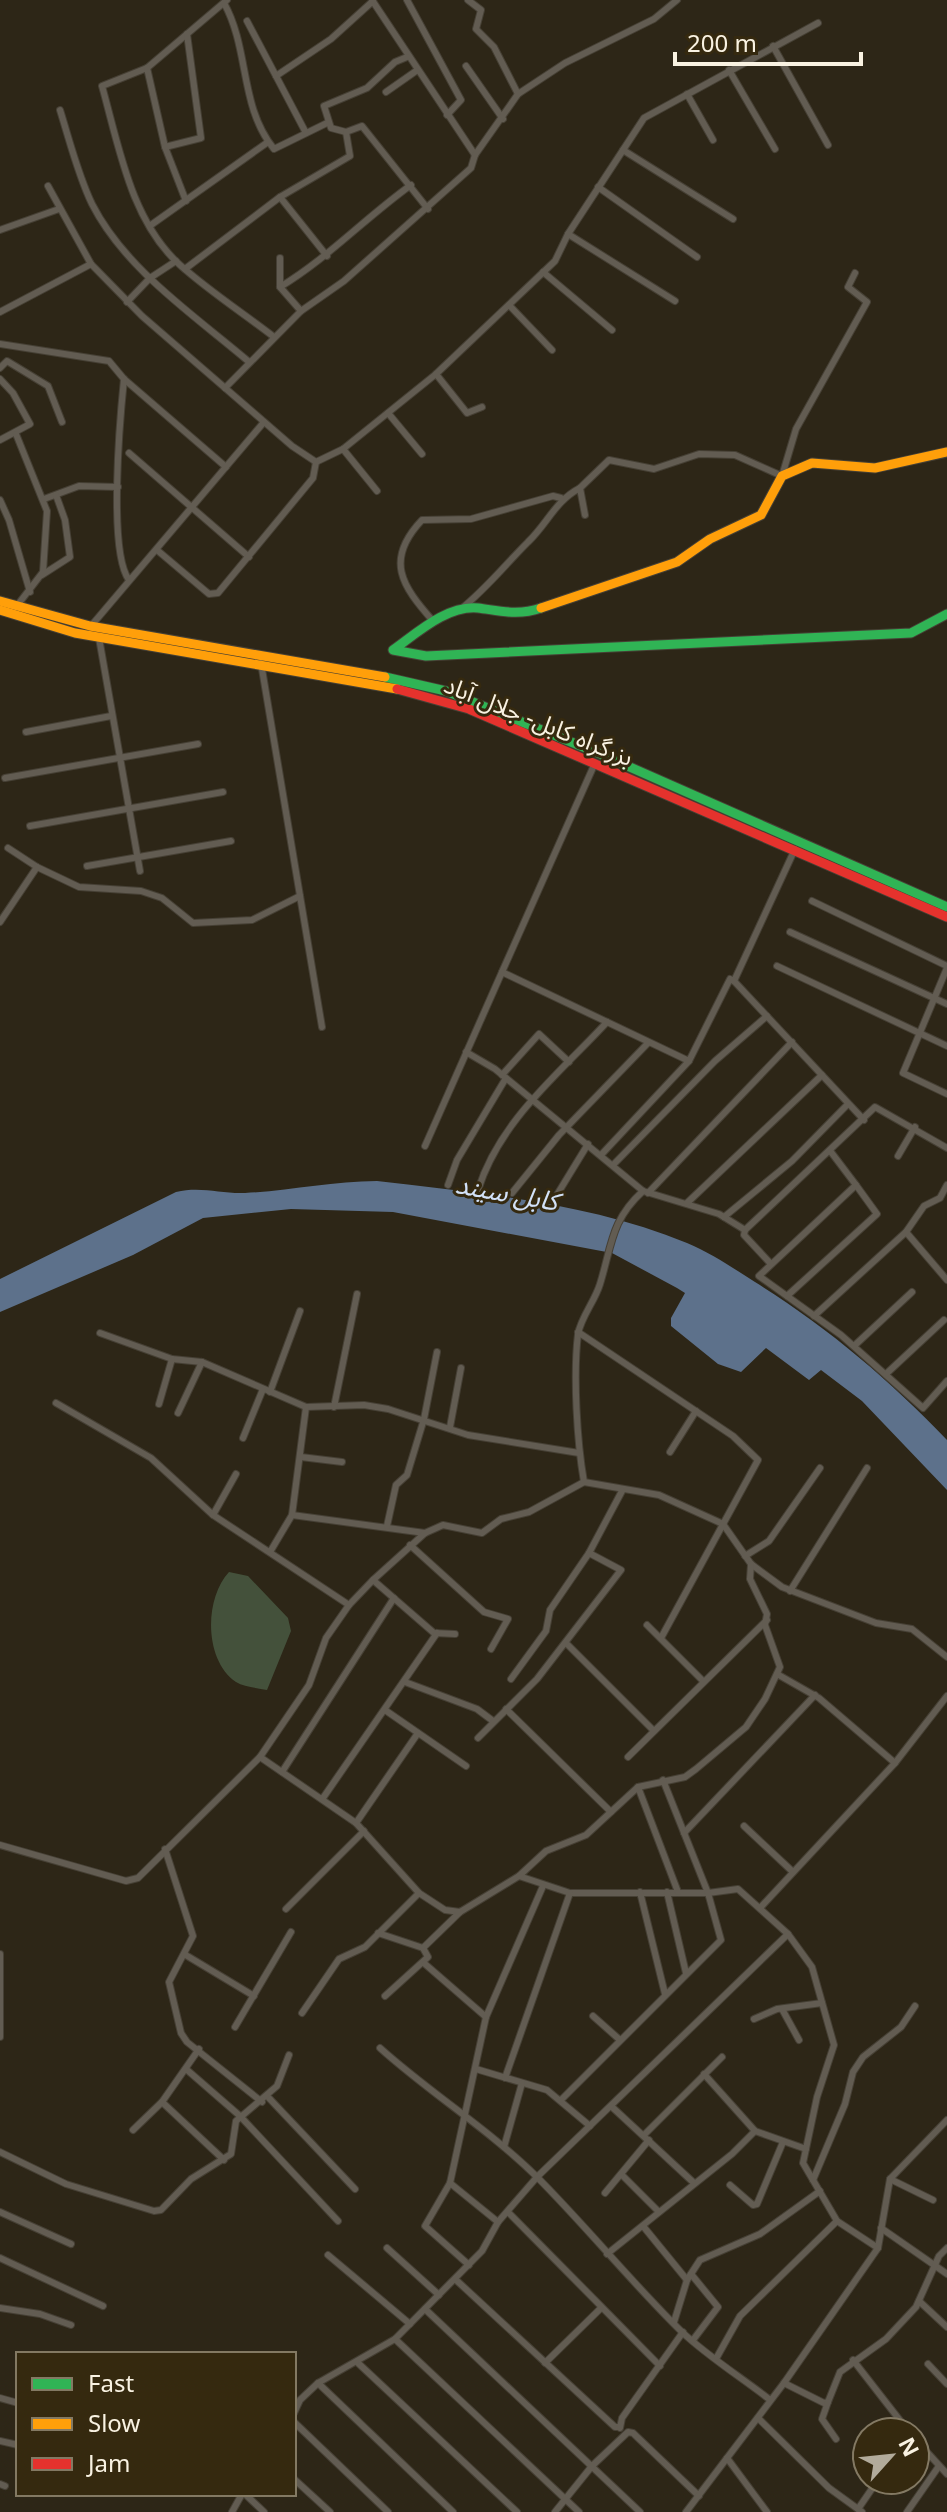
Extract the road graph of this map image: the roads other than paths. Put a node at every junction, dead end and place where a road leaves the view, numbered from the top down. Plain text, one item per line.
1 (407, 0) edge
2 (468, 0) edge
3 (677, 0) edge
4 (372, 1) edge
5 (226, 2) edge
6 (247, 21) dead end
7 (818, 23) dead end
8 (187, 34) junction
9 (773, 46) junction
10 (407, 57) junction
11 (466, 66) dead end
12 (147, 68) junction
13 (729, 70) junction
14 (416, 71) junction
15 (276, 76) junction
16 (386, 92) dead end
17 (518, 94) junction
18 (687, 94) junction
19 (60, 110) dead end
20 (447, 115) junction
21 (503, 119) junction
22 (327, 123) junction
23 (346, 132) junction
24 (306, 133) junction
25 (713, 140) dead end
26 (268, 142) junction
27 (828, 145) dead end
28 (165, 147) junction
29 (775, 149) dead end
30 (623, 150) junction
31 (475, 155) junction
32 (411, 185) junction
33 (48, 186) dead end
34 (598, 187) junction
35 (280, 197) junction
36 (186, 201) junction
37 (59, 209) junction
38 (428, 209) junction
39 (733, 219) dead end
40 (151, 225) junction
41 (0, 230) edge
42 (568, 234) junction
43 (327, 256) junction
44 (697, 257) dead end
45 (280, 258) dead end
46 (176, 261) junction
47 (91, 264) junction
48 (185, 269) junction
49 (543, 272) junction
50 (855, 273) dead end
51 (150, 278) junction
52 (280, 287) junction
53 (675, 301) dead end
54 (127, 302) junction
55 (509, 305) junction
56 (301, 311) junction
57 (0, 312) edge
58 (612, 330) dead end
59 (274, 337) junction
60 (0, 344) edge
61 (552, 350) dead end
62 (248, 361) junction
63 (0, 368) edge
64 (436, 374) junction
65 (0, 379) edge
66 (124, 379) junction
67 (225, 388) junction
68 (482, 407) dead end
69 (388, 413) junction
70 (62, 422) dead end
71 (264, 422) junction
72 (16, 434) junction
73 (0, 440) edge
74 (343, 449) junction
75 (947, 452) edge
76 (129, 453) dead end
77 (422, 454) dead end
78 (316, 462) junction
79 (226, 467) junction
80 (782, 476) junction
81 (118, 487) junction
82 (580, 488) junction
83 (377, 491) dead end
84 (56, 495) junction
85 (561, 498) junction
86 (44, 499) junction
87 (0, 500) edge
88 (191, 509) junction
89 (585, 515) dead end
90 (157, 550) junction
91 (249, 557) junction
92 (42, 575) junction
93 (129, 580) junction
94 (30, 592) junction
95 (0, 601) edge
96 (16, 607) junction
97 (0, 610) edge
98 (459, 610) junction
99 (947, 614) edge
100 (433, 621) junction
101 (90, 626) junction
102 (99, 638) junction
103 (261, 660) junction
104 (111, 716) junction
105 (26, 732) dead end
106 (198, 744) dead end
107 (120, 758) junction
108 (595, 763) junction
109 (5, 778) dead end
110 (223, 792) dead end
111 (129, 807) junction
112 (30, 826) dead end
113 (231, 841) dead end
114 (796, 846) junction
115 (8, 848) dead end
116 (138, 858) junction
117 (87, 866) dead end
118 (37, 867) junction
119 (140, 871) dead end
120 (300, 896) junction
121 (812, 901) dead end
122 (947, 907) edge
123 (947, 917) edge
124 (0, 922) edge
125 (790, 932) dead end
126 (777, 966) dead end
127 (947, 967) edge
128 (502, 972) junction
129 (734, 981) junction
130 (935, 999) junction
131 (947, 1004) edge
132 (767, 1016) junction
133 (607, 1022) junction
134 (322, 1027) dead end
135 (920, 1034) junction
136 (792, 1042) junction
137 (648, 1043) junction
138 (947, 1046) edge
139 (466, 1052) junction
140 (689, 1061) junction
141 (569, 1062) junction
142 (822, 1075) junction
143 (504, 1077) junction
144 (947, 1094) edge
145 (532, 1099) junction
146 (848, 1104) junction
147 (864, 1120) junction
148 (915, 1127) junction
149 (566, 1128) junction
150 (588, 1144) junction
151 (425, 1146) dead end
152 (947, 1148) edge
153 (831, 1152) junction
154 (601, 1155) junction
155 (898, 1156) dead end
156 (613, 1165) junction
157 (448, 1185) dead end
158 (856, 1185) junction
159 (947, 1185) edge
160 (478, 1190) dead end
161 (646, 1192) junction
162 (512, 1193) dead end
163 (555, 1198) dead end
164 (687, 1203) junction
165 (724, 1217) junction
166 (745, 1230) junction
167 (906, 1232) junction
168 (771, 1264) junction
169 (947, 1280) edge
170 (912, 1292) dead end
171 (357, 1294) dead end
172 (787, 1296) junction
173 (300, 1311) dead end
174 (814, 1316) junction
175 (944, 1320) dead end
176 (578, 1332) junction
177 (100, 1333) dead end
178 (854, 1346) junction
179 (437, 1352) dead end
180 (172, 1359) junction
181 (202, 1362) junction
182 (461, 1368) dead end
183 (886, 1374) junction
184 (947, 1381) edge
185 (266, 1390) junction
186 (56, 1403) dead end
187 (159, 1404) dead end
188 (306, 1407) junction
189 (334, 1407) junction
190 (696, 1411) junction
191 (178, 1413) dead end
192 (424, 1419) junction
193 (450, 1427) junction
194 (243, 1438) dead end
195 (670, 1452) dead end
196 (579, 1453) junction
197 (301, 1457) junction
198 (342, 1462) dead end
199 (820, 1468) dead end
200 (867, 1468) dead end
201 (236, 1474) dead end
202 (584, 1482) junction
203 (622, 1491) junction
204 (213, 1515) junction
205 (292, 1515) junction
206 (723, 1524) junction
207 (387, 1526) junction
208 (425, 1533) junction
209 (410, 1545) junction
210 (270, 1552) junction
211 (589, 1553) junction
212 (745, 1556) junction
213 (751, 1564) junction
214 (373, 1580) junction
215 (790, 1591) junction
216 (394, 1598) junction
217 (349, 1605) junction
218 (767, 1620) junction
219 (647, 1625) dead end
220 (437, 1633) junction
221 (455, 1634) dead end
222 (661, 1638) junction
223 (566, 1643) junction
224 (491, 1649) dead end
225 (947, 1657) edge
226 (777, 1674) junction
227 (511, 1679) dead end
228 (703, 1681) junction
229 (405, 1682) junction
230 (815, 1695) junction
231 (947, 1696) edge
232 (506, 1709) junction
233 (385, 1710) junction
234 (493, 1721) junction
235 (654, 1731) junction
236 (418, 1733) junction
237 (478, 1738) dead end
238 (260, 1757) junction
239 (628, 1757) dead end
240 (895, 1763) junction
241 (466, 1766) dead end
242 (282, 1772) junction
243 (663, 1780) junction
244 (638, 1787) junction
245 (323, 1798) junction
246 (611, 1812) junction
247 (356, 1823) junction
248 (744, 1826) dead end
249 (364, 1831) junction
250 (684, 1833) junction
251 (0, 1845) edge
252 (165, 1849) junction
253 (793, 1872) junction
254 (519, 1876) junction
255 (543, 1886) junction
256 (640, 1892) junction
257 (667, 1892) junction
258 (678, 1892) junction
259 (419, 1893) junction
260 (570, 1893) junction
261 (708, 1893) junction
262 (760, 1908) junction
263 (286, 1909) dead end
264 (460, 1912) junction
265 (291, 1932) dead end
266 (378, 1933) junction
267 (788, 1934) junction
268 (423, 1948) junction
269 (0, 1954) edge
270 (184, 1954) junction
271 (425, 1964) junction
272 (686, 1973) junction
273 (665, 1994) junction
274 (254, 1996) junction
275 (385, 1996) dead end
276 (822, 2003) junction
277 (915, 2006) dead end
278 (782, 2009) junction
279 (302, 2013) dead end
280 (593, 2016) dead end
281 (486, 2017) junction
282 (754, 2019) dead end
283 (235, 2027) dead end
284 (0, 2037) edge
285 (620, 2040) junction
286 (799, 2040) dead end
287 (380, 2048) dead end
288 (199, 2049) junction
289 (289, 2055) dead end
290 (722, 2057) dead end
291 (186, 2069) junction
292 (476, 2069) junction
293 (704, 2074) junction
294 (505, 2078) junction
295 (522, 2083) junction
296 (265, 2099) junction
297 (561, 2100) junction
298 (162, 2102) junction
299 (611, 2106) junction
300 (240, 2116) junction
301 (466, 2119) junction
302 (947, 2120) edge
303 (590, 2126) junction
304 (133, 2130) dead end
305 (755, 2131) junction
306 (646, 2138) junction
307 (783, 2142) junction
308 (504, 2147) junction
309 (806, 2149) junction
310 (0, 2152) edge
311 (224, 2160) junction
312 (621, 2174) junction
313 (537, 2177) junction
314 (890, 2179) junction
315 (813, 2180) junction
316 (450, 2183) junction
317 (694, 2183) junction
318 (730, 2185) dead end
319 (355, 2189) dead end
320 (820, 2191) junction
321 (605, 2193) dead end
322 (933, 2200) dead end
323 (0, 2212) edge
324 (508, 2212) junction
325 (659, 2212) junction
326 (338, 2221) dead end
327 (837, 2221) junction
328 (498, 2222) junction
329 (643, 2226) junction
330 (881, 2228) junction
331 (71, 2244) dead end
332 (387, 2248) dead end
333 (878, 2248) junction
334 (947, 2248) edge
335 (607, 2254) junction
336 (328, 2255) dead end
337 (0, 2258) edge
338 (469, 2265) junction
339 (936, 2266) junction
340 (947, 2274) edge
341 (689, 2277) junction
342 (455, 2279) junction
343 (439, 2295) junction
344 (919, 2301) junction
345 (103, 2306) dead end
346 (0, 2308) edge
347 (425, 2309) junction
348 (600, 2309) junction
349 (674, 2322) junction
350 (410, 2324) junction
351 (71, 2325) dead end
352 (947, 2327) edge
353 (683, 2332) junction
354 (395, 2339) junction
355 (693, 2340) junction
356 (717, 2357) junction
357 (853, 2360) junction
358 (358, 2363) junction
359 (545, 2363) junction
360 (928, 2364) dead end
361 (660, 2366) junction
362 (318, 2383) junction
363 (784, 2383) junction
364 (947, 2384) edge
365 (769, 2399) junction
366 (828, 2402) junction
367 (296, 2409) edge
368 (897, 2416) edge
369 (758, 2418) junction
370 (296, 2424) edge
371 (619, 2427) junction
372 (623, 2435) junction
373 (836, 2439) dead end
374 (931, 2457) edge
375 (727, 2458) junction
376 (592, 2466) junction
377 (939, 2466) junction
378 (947, 2474) edge
379 (296, 2481) edge
380 (246, 2496) edge
381 (699, 2496) junction
382 (564, 2498) junction
383 (860, 2510) edge
384 (264, 2512) edge
385 (330, 2512) edge
386 (388, 2512) edge
387 (453, 2512) edge
388 (517, 2512) edge
389 (555, 2512) edge
390 (579, 2512) edge
391 (640, 2512) edge
392 (686, 2512) edge
393 (767, 2512) edge
394 (907, 2512) edge

1 - 20 street
2 - 17 street
3 - 17 street
4 - 10 street
4 - 15 street
5 - 8 street
5 - 26 street
6 - 15 street
7 - 9 street
8 - 12 street
8 - 28 street
9 - 13 street
9 - 27 street
10 - 14 street
10 - 22 street
11 - 21 street
12 - 28 street
12 - 40 street
13 - 18 street
13 - 29 street
14 - 16 street
14 - 20 street
15 - 24 street
17 - 21 street
18 - 25 street
18 - 30 street
19 - 51 street
20 - 31 street
21 - 31 street
22 - 23 street
22 - 24 street
23 - 32 street
23 - 35 street
24 - 26 street
26 - 36 street
28 - 36 street
30 - 34 street
30 - 39 street
31 - 38 street
32 - 38 street
32 - 43 street
33 - 37 street
34 - 42 street
34 - 44 street
35 - 43 street
35 - 48 street
36 - 40 street
37 - 41 street
37 - 47 street
38 - 56 street
40 - 46 street
42 - 49 street
42 - 53 street
43 - 52 street
45 - 52 street
46 - 48 street
46 - 51 street
47 - 54 street
47 - 57 street
48 - 59 street
49 - 55 street
49 - 58 street
50 - 80 street
51 - 54 street
51 - 62 street
52 - 56 street
54 - 67 street
55 - 61 street
55 - 64 street
56 - 59 street
59 - 62 street
60 - 66 street
62 - 67 street
63 - 70 street
64 - 68 street
64 - 69 street
65 - 72 street
66 - 79 street
66 - 81 street
67 - 71 street
69 - 74 street
69 - 77 street
71 - 78 street
71 - 79 street
72 - 73 street
72 - 86 street
74 - 78 street
74 - 83 street
75 - 80 main road
76 - 88 street
78 - 91 street
79 - 88 street
80 - 82 street
80 - 98 main road
81 - 84 street
81 - 93 street
82 - 85 street
82 - 89 street
84 - 86 street
84 - 92 street
85 - 98 street
85 - 100 street
86 - 92 street
87 - 94 street
88 - 90 street
88 - 91 street
90 - 91 street
90 - 93 street
92 - 94 street
93 - 101 street
94 - 96 street
95 - 96 main road, بزرگراه کابل- جلال آباد
96 - 101 main road, بزرگراه کابل- جلال آباد
97 - 102 main road, بزرگراه کابل- جلال آباد
98 - 100 main road
99 - 100 main road
101 - 103 main road, بزرگراه کابل- جلال آباد
102 - 103 main road, بزرگراه کابل- جلال آباد
102 - 104 street
103 - 108 main road, بزرگراه کابل- جلال آباد
103 - 114 main road, بزرگراه کابل- جلال آباد
103 - 120 street
104 - 105 street
104 - 107 street
106 - 107 street
107 - 109 street
107 - 111 street
108 - 114 main road, بزرگراه کابل- جلال آباد
108 - 128 street
110 - 111 street
111 - 112 street
111 - 116 street
113 - 116 street
114 - 122 main road, بزرگراه کابل- جلال آباد
114 - 123 main road, بزرگراه کابل- جلال آباد
114 - 129 street
115 - 118 street
116 - 117 street
116 - 119 street
118 - 120 street
118 - 124 street
120 - 134 street
121 - 127 street
125 - 130 street
126 - 135 street
127 - 130 street
128 - 133 street
128 - 139 street
129 - 132 street
129 - 140 street
130 - 131 street
130 - 135 street
132 - 136 street
132 - 156 street
133 - 137 street
133 - 141 street
135 - 138 street
135 - 144 street
136 - 142 street
136 - 161 street
137 - 140 street
137 - 149 street
139 - 143 street
139 - 151 street
140 - 154 street
141 - 143 street
141 - 145 street
142 - 146 street
142 - 164 street
143 - 145 street
143 - 157 street
145 - 149 street
145 - 160 street
146 - 147 street
146 - 165 street
147 - 148 street
147 - 153 street
148 - 152 street
148 - 155 street
149 - 150 street
149 - 162 street
150 - 154 street
150 - 163 street
153 - 158 street
153 - 166 street
154 - 156 street
156 - 161 street
158 - 168 street
158 - 172 street
159 - 167 street
161 - 164 street
161 - 176 street
164 - 165 street
165 - 166 street
166 - 168 street
167 - 169 street
167 - 174 street
168 - 172 street
170 - 178 street
171 - 189 street
172 - 174 street
173 - 185 street
174 - 178 street
175 - 183 street
176 - 190 street
176 - 196 street
177 - 180 street
178 - 183 street
179 - 192 street
180 - 181 street
180 - 187 street
181 - 185 street
181 - 191 street
182 - 193 street
183 - 184 street
185 - 188 street
185 - 194 street
186 - 204 street
188 - 189 street
188 - 197 street
189 - 192 street
190 - 195 street
190 - 206 street
192 - 193 street
192 - 207 street
193 - 196 street
196 - 202 street
197 - 198 street
197 - 205 street
199 - 212 street
200 - 215 street
201 - 204 street
202 - 203 street
202 - 208 street
203 - 206 street
203 - 211 street
204 - 210 street
205 - 207 street
205 - 210 street
206 - 212 street
206 - 222 street
207 - 208 street
208 - 209 street
209 - 214 street
209 - 224 street
210 - 217 street
211 - 223 street
211 - 227 street
212 - 213 street
213 - 215 street
213 - 218 street
214 - 216 street
214 - 217 street
215 - 225 street
216 - 220 street
216 - 242 street
217 - 238 street
218 - 226 street
218 - 228 street
219 - 222 street
220 - 221 street
220 - 229 street
222 - 228 street
223 - 232 street
223 - 235 street
226 - 230 street
226 - 243 street
228 - 235 street
229 - 233 street
229 - 234 street
230 - 240 street
230 - 250 street
231 - 240 street
232 - 234 street
232 - 246 street
233 - 236 street
233 - 245 street
234 - 237 street
235 - 239 street
236 - 241 street
236 - 247 street
238 - 242 street
238 - 252 street
240 - 253 street
242 - 245 street
243 - 244 street
243 - 250 street
244 - 246 street
244 - 258 street
245 - 247 street
246 - 254 street
247 - 249 street
248 - 253 street
249 - 259 street
249 - 263 street
250 - 261 street
251 - 252 street
252 - 270 street
253 - 262 street
254 - 255 street
254 - 264 street
255 - 260 street
255 - 281 street
256 - 257 street
256 - 260 street
256 - 273 street
257 - 258 street
257 - 272 street
258 - 261 street
259 - 264 street
259 - 266 street
260 - 294 street
261 - 262 street
261 - 272 street
262 - 267 street
264 - 268 street
265 - 274 street
266 - 268 street
266 - 279 street
267 - 276 street
267 - 299 street
268 - 271 street
269 - 284 street
270 - 274 street
270 - 288 street
271 - 275 street
271 - 281 street
272 - 273 street
273 - 285 street
274 - 283 street
276 - 278 street
276 - 309 street
277 - 315 street
278 - 282 street
278 - 286 street
280 - 285 street
281 - 292 street
285 - 297 street
287 - 301 street
288 - 291 street
288 - 296 street
289 - 296 street
290 - 293 street
291 - 298 street
291 - 300 street
292 - 294 street
292 - 301 street
293 - 305 street
293 - 306 street
294 - 295 street
295 - 297 street
295 - 308 street
296 - 300 street
296 - 319 street
297 - 303 street
298 - 304 street
298 - 311 street
299 - 303 street
299 - 306 street
300 - 311 street
300 - 326 street
301 - 308 street
301 - 316 street
302 - 314 street
303 - 313 street
305 - 307 street
305 - 317 street
306 - 312 street
306 - 317 street
307 - 309 street
307 - 318 street
308 - 313 street
309 - 315 street
310 - 311 street
312 - 321 street
312 - 325 street
313 - 324 street
313 - 335 street
314 - 322 street
314 - 330 street
315 - 320 street
316 - 328 street
316 - 338 street
317 - 325 street
320 - 327 street
320 - 341 street
323 - 331 street
324 - 328 street
324 - 348 street
325 - 329 street
327 - 333 street
327 - 356 street
328 - 338 street
329 - 335 street
329 - 341 street
330 - 333 street
330 - 339 street
332 - 343 street
333 - 363 street
334 - 339 street
335 - 349 street
336 - 350 street
337 - 345 street
338 - 342 street
339 - 340 street
339 - 344 street
341 - 349 street
341 - 355 street
342 - 343 street
342 - 359 street
343 - 347 street
344 - 352 street
344 - 357 street
346 - 351 street
347 - 350 street
347 - 376 street
348 - 359 street
348 - 361 street
349 - 353 street
350 - 354 street
353 - 355 street
353 - 361 street
354 - 358 street
354 - 382 street
355 - 356 street
356 - 365 street
357 - 366 street
357 - 368 street
358 - 362 street
358 - 388 street
359 - 371 street
360 - 364 street
361 - 371 street
362 - 367 street
362 - 387 street
363 - 365 street
363 - 366 street
365 - 369 street
366 - 373 street
369 - 375 street
369 - 383 street
370 - 386 street
371 - 372 street
372 - 376 street
372 - 381 street
374 - 377 street
375 - 381 street
375 - 393 street
376 - 382 street
376 - 391 street
377 - 378 street
377 - 394 street
379 - 385 street
380 - 384 street
381 - 392 street
382 - 389 street
382 - 390 street

